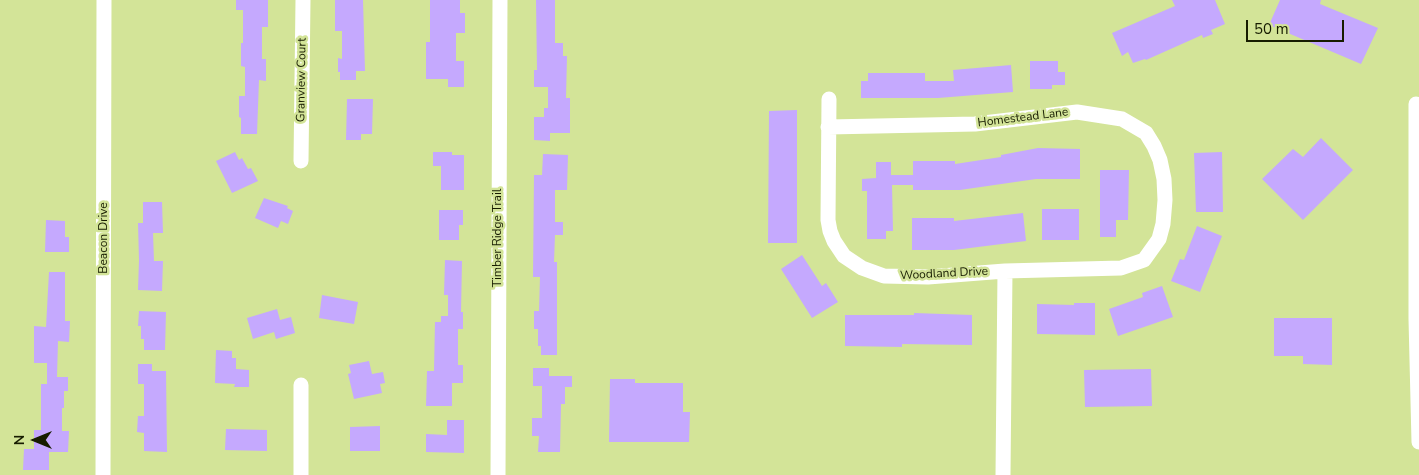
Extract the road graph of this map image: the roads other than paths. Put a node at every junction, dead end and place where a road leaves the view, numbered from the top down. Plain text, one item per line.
1 (104, 0) edge
2 (303, 0) edge
3 (500, 0) edge
4 (829, 99) dead end
5 (1416, 104) dead end
6 (828, 127) junction
7 (301, 160) dead end
8 (1005, 271) junction
9 (301, 385) dead end
10 (1419, 442) edge
11 (103, 475) edge
12 (300, 475) edge
13 (498, 475) edge
14 (1003, 475) edge

1 - 11 street, Beacon Drive
2 - 7 street, Granview Court
3 - 13 street, Timber Ridge Trail
4 - 6 street, Woodland Drive
5 - 10 street
6 - 8 street, Woodland Drive
6 - 8 street, Homestead Lane
8 - 14 street, Woodland Drive
9 - 12 street

